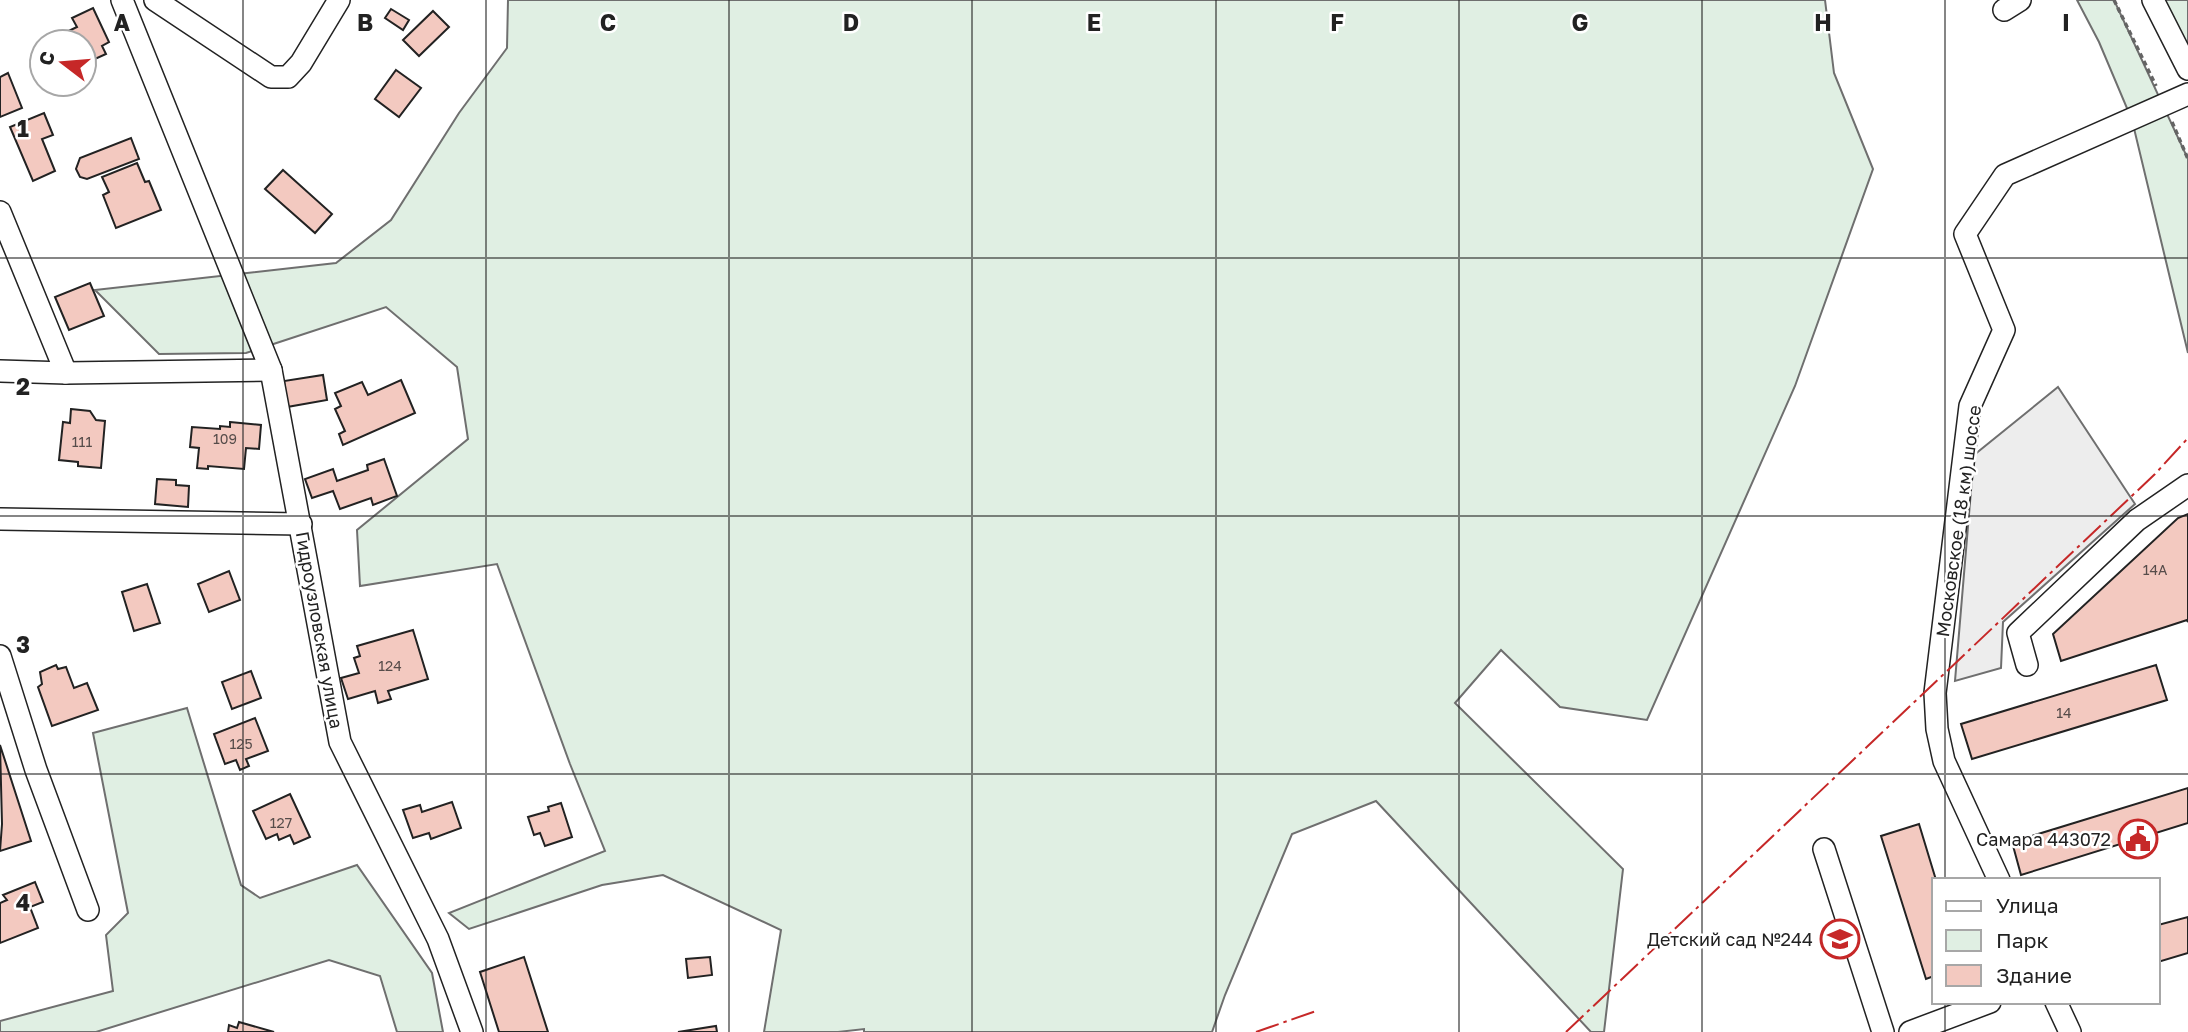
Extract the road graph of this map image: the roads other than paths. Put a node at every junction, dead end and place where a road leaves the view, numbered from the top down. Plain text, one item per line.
1 (122, 0) edge
2 (155, 0) edge
3 (339, 0) edge
4 (2153, 0) edge
5 (2188, 69) edge
6 (2188, 94) edge
7 (0, 212) edge
8 (271, 370) junction
9 (0, 371) edge
10 (66, 373) junction
11 (2188, 485) edge
12 (0, 519) edge
13 (301, 524) junction
14 (0, 656) edge
15 (2027, 665) dead end
16 (1824, 849) dead end
17 (1998, 878) edge
18 (88, 910) dead end
19 (1985, 1004) edge
20 (2057, 1004) edge
21 (472, 1032) edge
22 (1883, 1032) edge
23 (1910, 1032) edge
24 (2070, 1032) edge

1 - 8 street, Гидроузловская улица
2 - 3 street
4 - 5 street
6 - 17 street, Московское (18 км) шоссе
7 - 10 street
8 - 10 street
8 - 13 street, Гидроузловская улица
9 - 10 street
11 - 15 street
12 - 13 street
13 - 21 street, Гидроузловская улица
14 - 18 street
16 - 22 street
19 - 23 street
20 - 24 street

